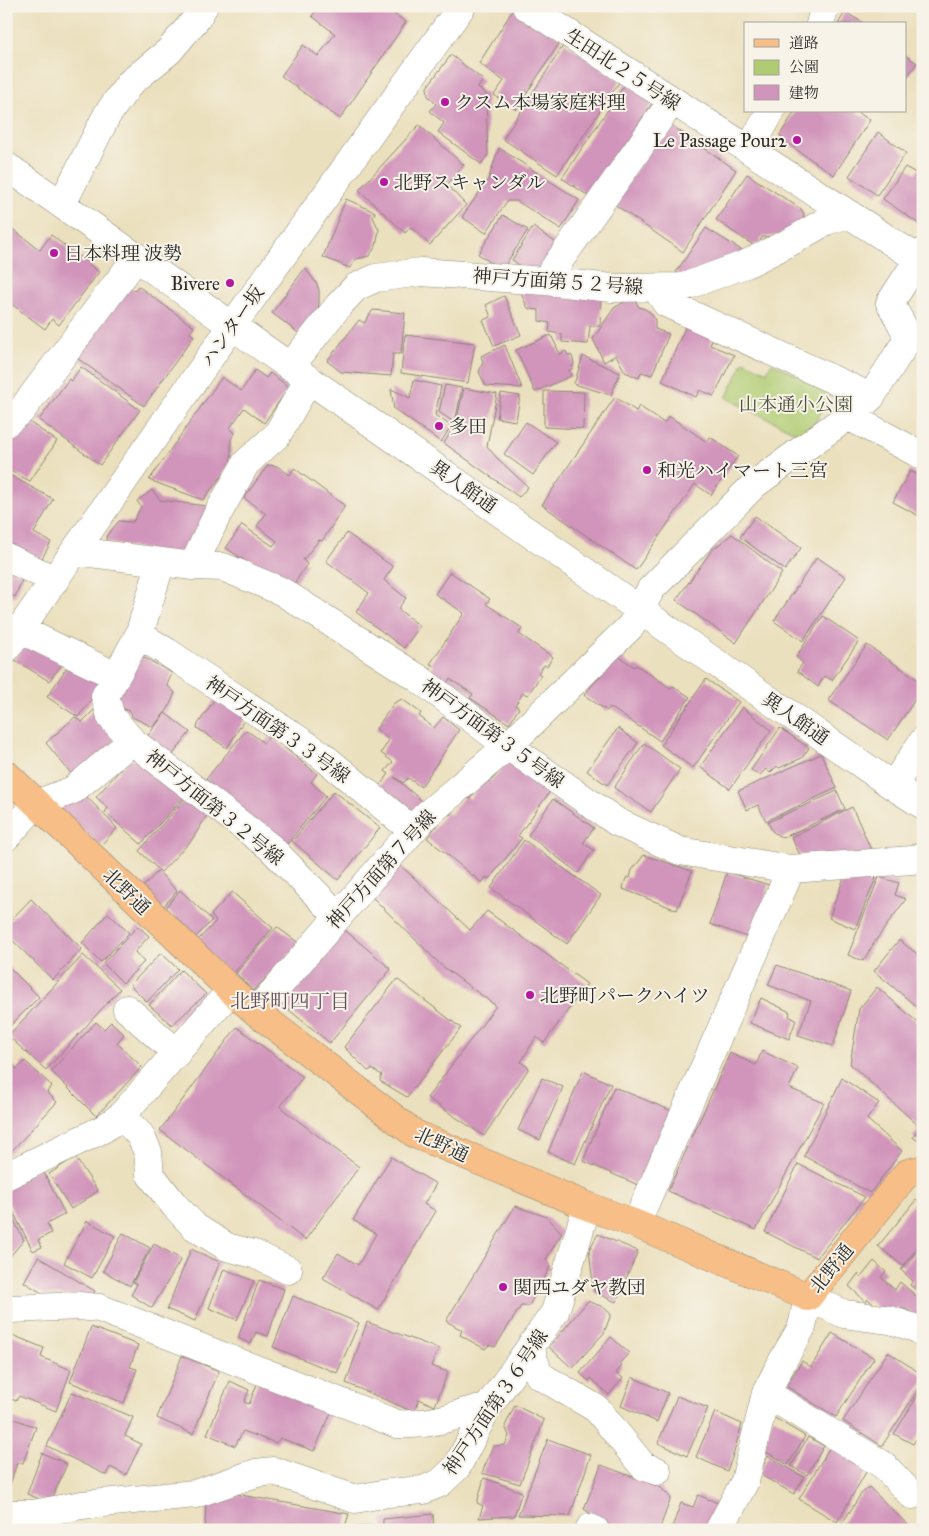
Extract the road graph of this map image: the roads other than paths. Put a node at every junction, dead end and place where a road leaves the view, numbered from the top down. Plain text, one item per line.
1 (204, 6) edge
2 (462, 6) edge
3 (526, 6) edge
4 (825, 6) edge
5 (821, 22) edge
6 (672, 101) junction
7 (770, 112) edge
8 (749, 150) junction
9 (6, 166) edge
10 (62, 204) junction
11 (849, 214) junction
12 (137, 257) junction
13 (921, 258) edge
14 (545, 281) junction
15 (656, 288) junction
16 (232, 326) junction
17 (300, 373) junction
18 (871, 397) junction
19 (848, 416) junction
20 (6, 423) edge
21 (923, 456) edge
22 (75, 551) junction
23 (6, 557) edge
24 (161, 562) junction
25 (193, 566) junction
26 (55, 580) junction
27 (641, 609) junction
28 (139, 635) junction
29 (14, 639) edge
30 (116, 676) junction
31 (132, 741) junction
32 (923, 741) edge
33 (508, 746) junction
34 (6, 774) edge
35 (893, 786) junction
36 (36, 804) junction
37 (923, 805) edge
38 (412, 830) junction
39 (6, 837) edge
40 (923, 856) edge
41 (790, 869) junction
42 (338, 916) junction
43 (231, 990) junction
44 (127, 1009) dead end
45 (256, 1012) junction
46 (177, 1053) junction
47 (121, 1116) junction
48 (923, 1169) edge
49 (6, 1176) edge
50 (587, 1206) junction
51 (636, 1224) junction
52 (288, 1270) dead end
53 (808, 1298) junction
54 (6, 1308) edge
55 (923, 1332) edge
56 (530, 1348) junction
57 (766, 1393) junction
58 (486, 1410) junction
59 (657, 1471) dead end
60 (912, 1495) dead end
61 (6, 1514) edge
62 (719, 1530) edge

1 - 10 street
2 - 16 street, ハンター坂
3 - 6 street, 生田北２５号線
4 - 5 street
6 - 8 street, 生田北２５号線
6 - 14 street
7 - 8 street
8 - 11 street, 生田北２５号線
9 - 10 street, 異人館通
10 - 12 street, 異人館通
11 - 13 street, 生田北２５号線
11 - 15 street, 神戸方面第５２号線
12 - 16 street, 異人館通
12 - 20 street
13 - 18 street, 神戸方面第７号線
14 - 15 street, 神戸方面第５２号線
14 - 17 street, 神戸方面第５２号線
15 - 18 street
16 - 17 street, 異人館通
16 - 22 street, ハンター坂
17 - 25 street, 神戸方面第５２号線
17 - 27 street, 異人館通
18 - 19 street, 神戸方面第７号線
19 - 21 street
19 - 27 street, 神戸方面第７号線
22 - 24 street, 神戸方面第３５号線
22 - 26 street, ハンター坂
23 - 26 street
24 - 25 street, 神戸方面第３５号線
24 - 28 street, 神戸方面第３２号線
25 - 33 street, 神戸方面第３５号線
26 - 29 street, ハンター坂
27 - 33 street, 神戸方面第７号線
27 - 35 street, 異人館通
28 - 30 street, 神戸方面第３２号線
28 - 38 street, 神戸方面第３３号線
29 - 30 street
30 - 31 street, 神戸方面第３２号線
31 - 36 street
31 - 42 street, 神戸方面第３２号線
32 - 35 street
33 - 38 street, 神戸方面第７号線
33 - 41 street, 神戸方面第３５号線
34 - 36 main road, 北野通
35 - 37 street, 異人館通
36 - 39 street
36 - 43 main road, 北野通
38 - 42 street, 神戸方面第７号線
40 - 41 street, 神戸方面第３５号線
41 - 51 street
42 - 45 street, 神戸方面第７号線
43 - 45 main road, 北野通
43 - 46 street
44 - 46 street
45 - 50 main road, 北野通
46 - 47 street
47 - 49 street
47 - 52 street
48 - 53 main road, 北野通
50 - 51 main road, 北野通
50 - 56 street, 神戸方面第３６号線
51 - 53 main road, 北野通
53 - 55 street
53 - 57 street
54 - 58 street
56 - 58 street, 神戸方面第３６号線
56 - 59 street
57 - 60 street
57 - 62 street
58 - 61 street, 神戸方面第３６号線

